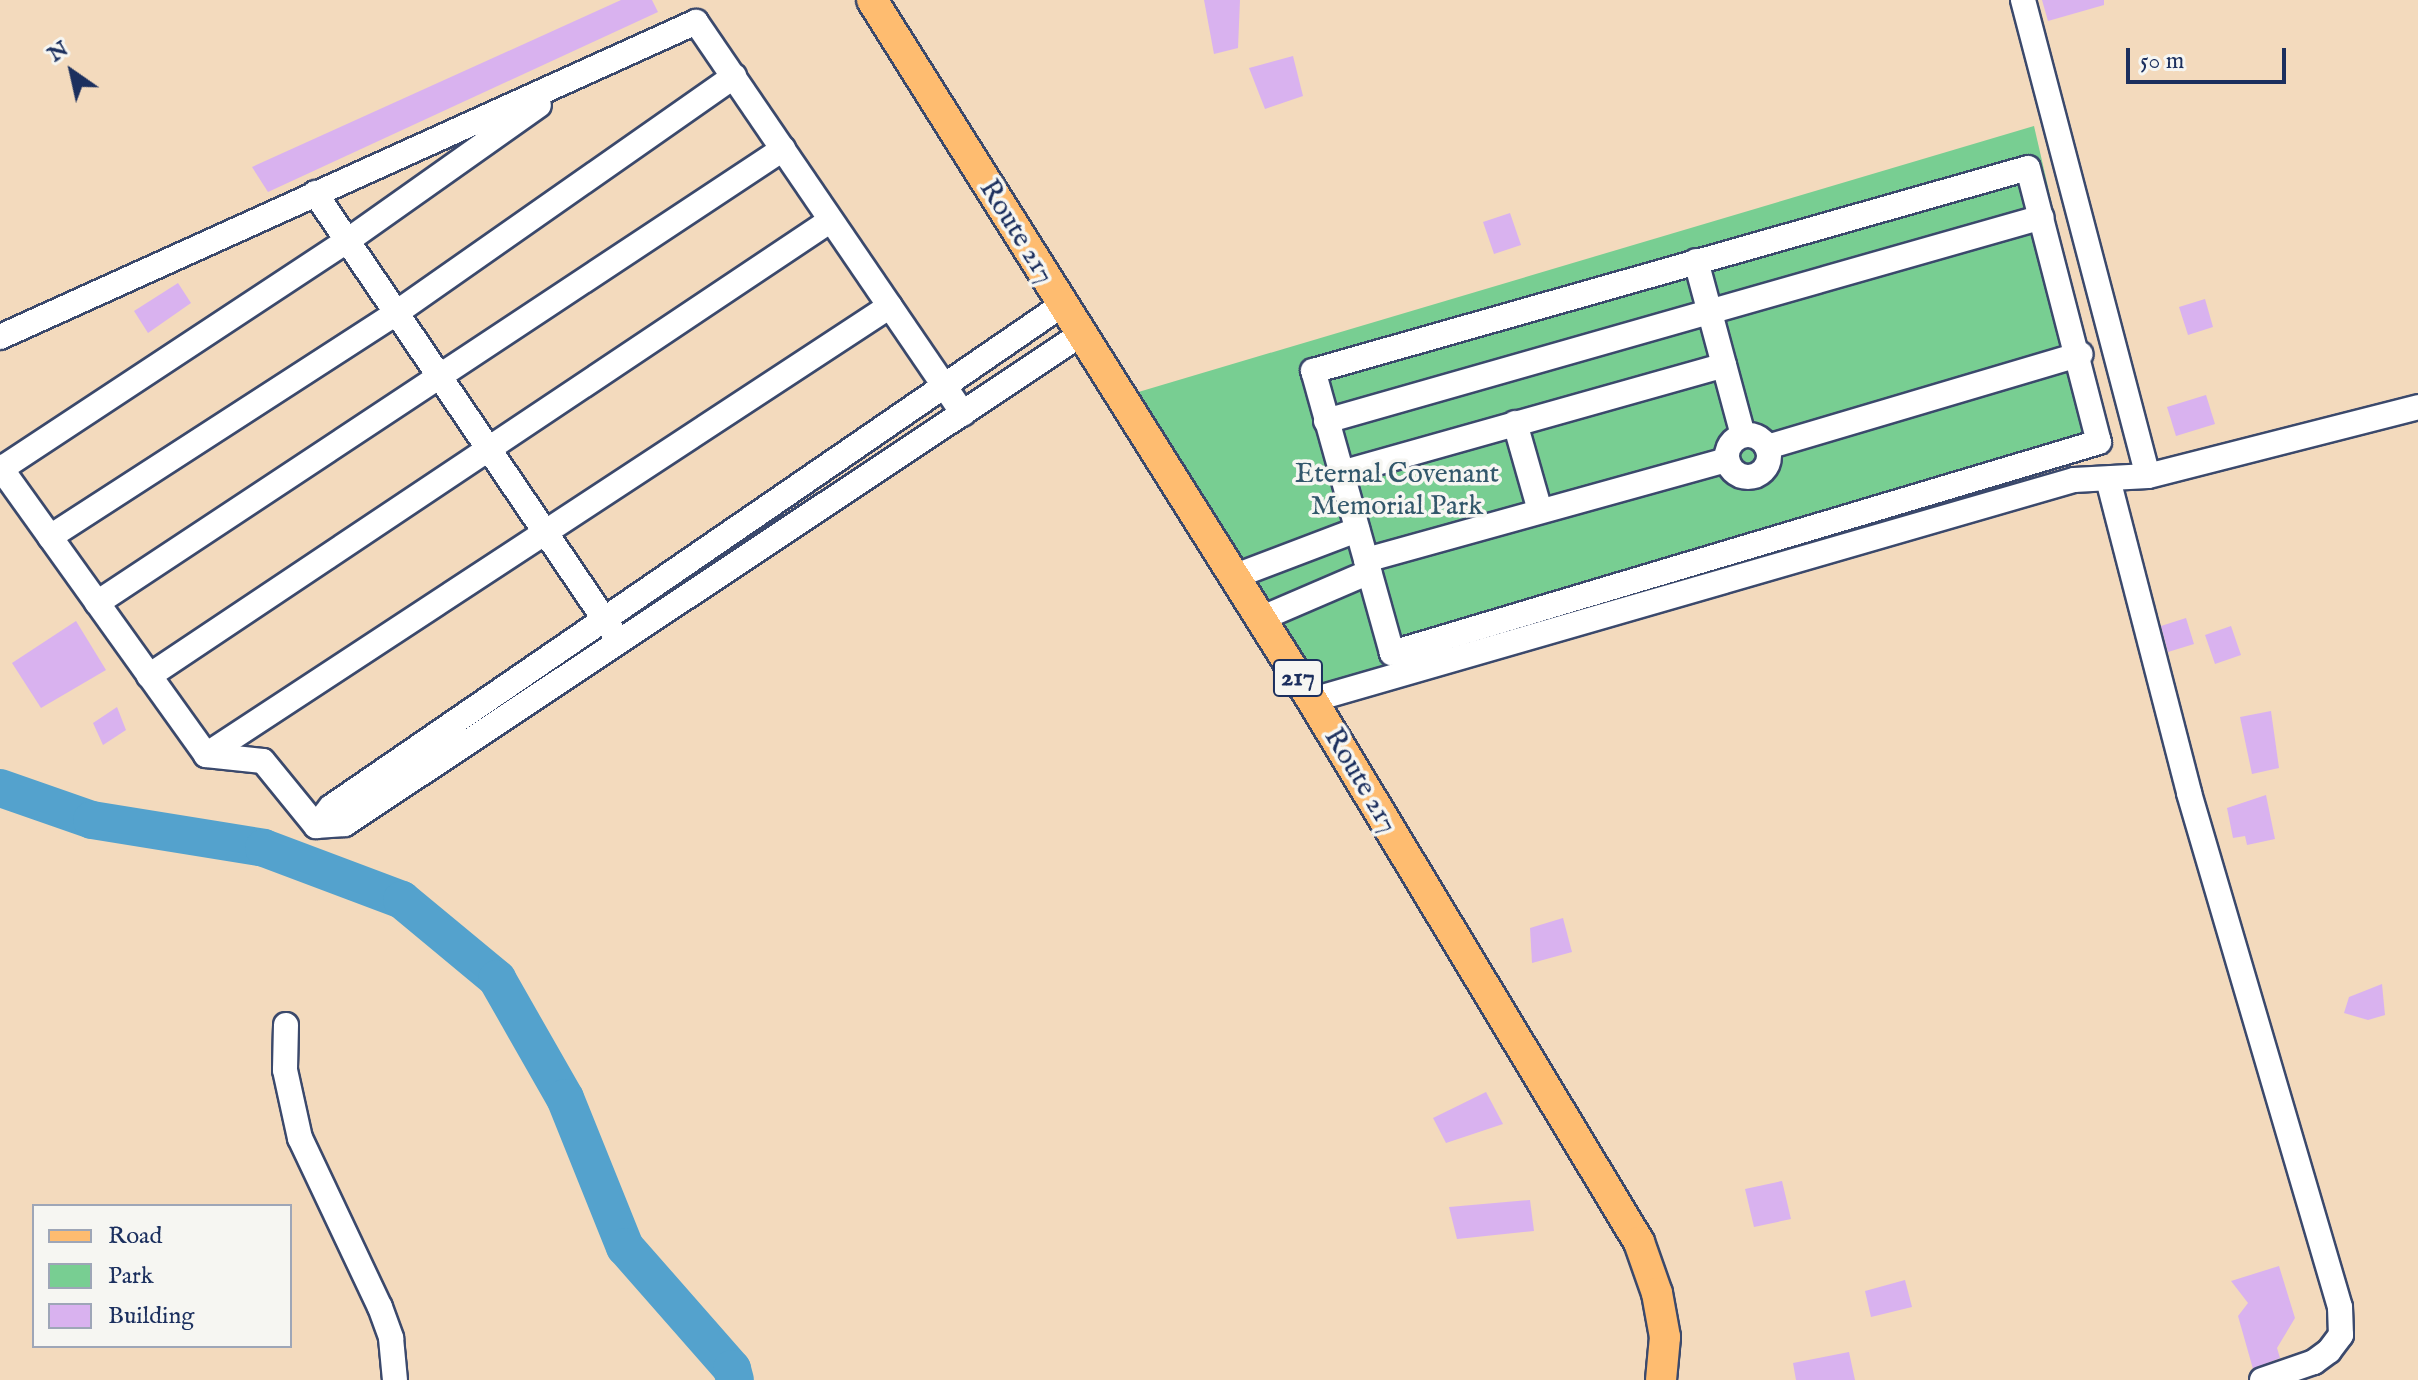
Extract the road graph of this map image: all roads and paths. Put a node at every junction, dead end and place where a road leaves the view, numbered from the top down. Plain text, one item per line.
1 (872, 0) edge
2 (2023, 0) edge
3 (583, 73) junction
4 (734, 76) junction
5 (783, 149) junction
6 (315, 193) junction
7 (2042, 217) junction
8 (831, 220) junction
9 (347, 241) junction
10 (1696, 261) junction
11 (1062, 305) junction
12 (890, 306) junction
13 (396, 313) junction
14 (1711, 314) junction
15 (1080, 335) junction
16 (0, 337) edge
17 (2080, 354) junction
18 (1724, 365) junction
19 (440, 378) junction
20 (946, 388) junction
21 (2418, 407) edge
22 (963, 414) junction
23 (1326, 421) junction
24 (1515, 423) junction
25 (1743, 435) junction
26 (1767, 447) junction
27 (490, 451) junction
28 (1727, 460) junction
29 (0, 468) edge
30 (1341, 473) junction
31 (2148, 476) junction
32 (2108, 479) junction
33 (1540, 511) junction
34 (1357, 530) junction
35 (545, 532) junction
36 (50, 537) junction
37 (1368, 566) junction
38 (1233, 577) junction
39 (97, 603) junction
40 (1260, 619) junction
41 (605, 621) junction
42 (620, 643) junction
43 (149, 676) junction
44 (1312, 700) junction
45 (206, 755) junction
46 (316, 826) junction
47 (286, 1025) dead end
48 (395, 1380) edge
49 (1661, 1380) edge
50 (2262, 1380) edge

1 - 11 main road, Route 217 / 217
2 - 31 street
3 - 4 street
3 - 6 street
3 - 9 street
4 - 5 street
4 - 13 street
5 - 8 street
5 - 19 street
6 - 9 street
6 - 16 street
7 - 10 street
7 - 14 street
7 - 17 street
8 - 12 street
8 - 27 street
9 - 13 street
9 - 29 street
10 - 14 street
10 - 23 street
11 - 15 main road, Route 217 / 217
11 - 20 street
12 - 20 street
12 - 35 street
13 - 19 street
13 - 36 street
14 - 18 street
14 - 23 street
15 - 22 street
15 - 38 main road, Route 217 / 217
17 - 26 street
17 - 37 street
18 - 24 street
18 - 25 street
19 - 27 street
19 - 39 street
20 - 22 street
20 - 41 street
21 - 31 street
22 - 42 street
23 - 30 street
24 - 30 street
24 - 33 street
25 - 26 street
25 - 28 street
26 - 28 street
27 - 35 street
27 - 43 street
28 - 33 street
29 - 36 street
30 - 34 street
31 - 32 street
32 - 44 street
32 - 50 street
33 - 37 street
34 - 37 street
34 - 38 street
35 - 41 street
35 - 45 street
36 - 39 street
37 - 40 street
38 - 40 main road, Route 217 / 217
39 - 43 street
40 - 44 main road, Route 217 / 217
41 - 42 street
41 - 46 street
42 - 46 street
43 - 45 street
44 - 49 main road, Route 217 / 217
45 - 46 street
47 - 48 street

